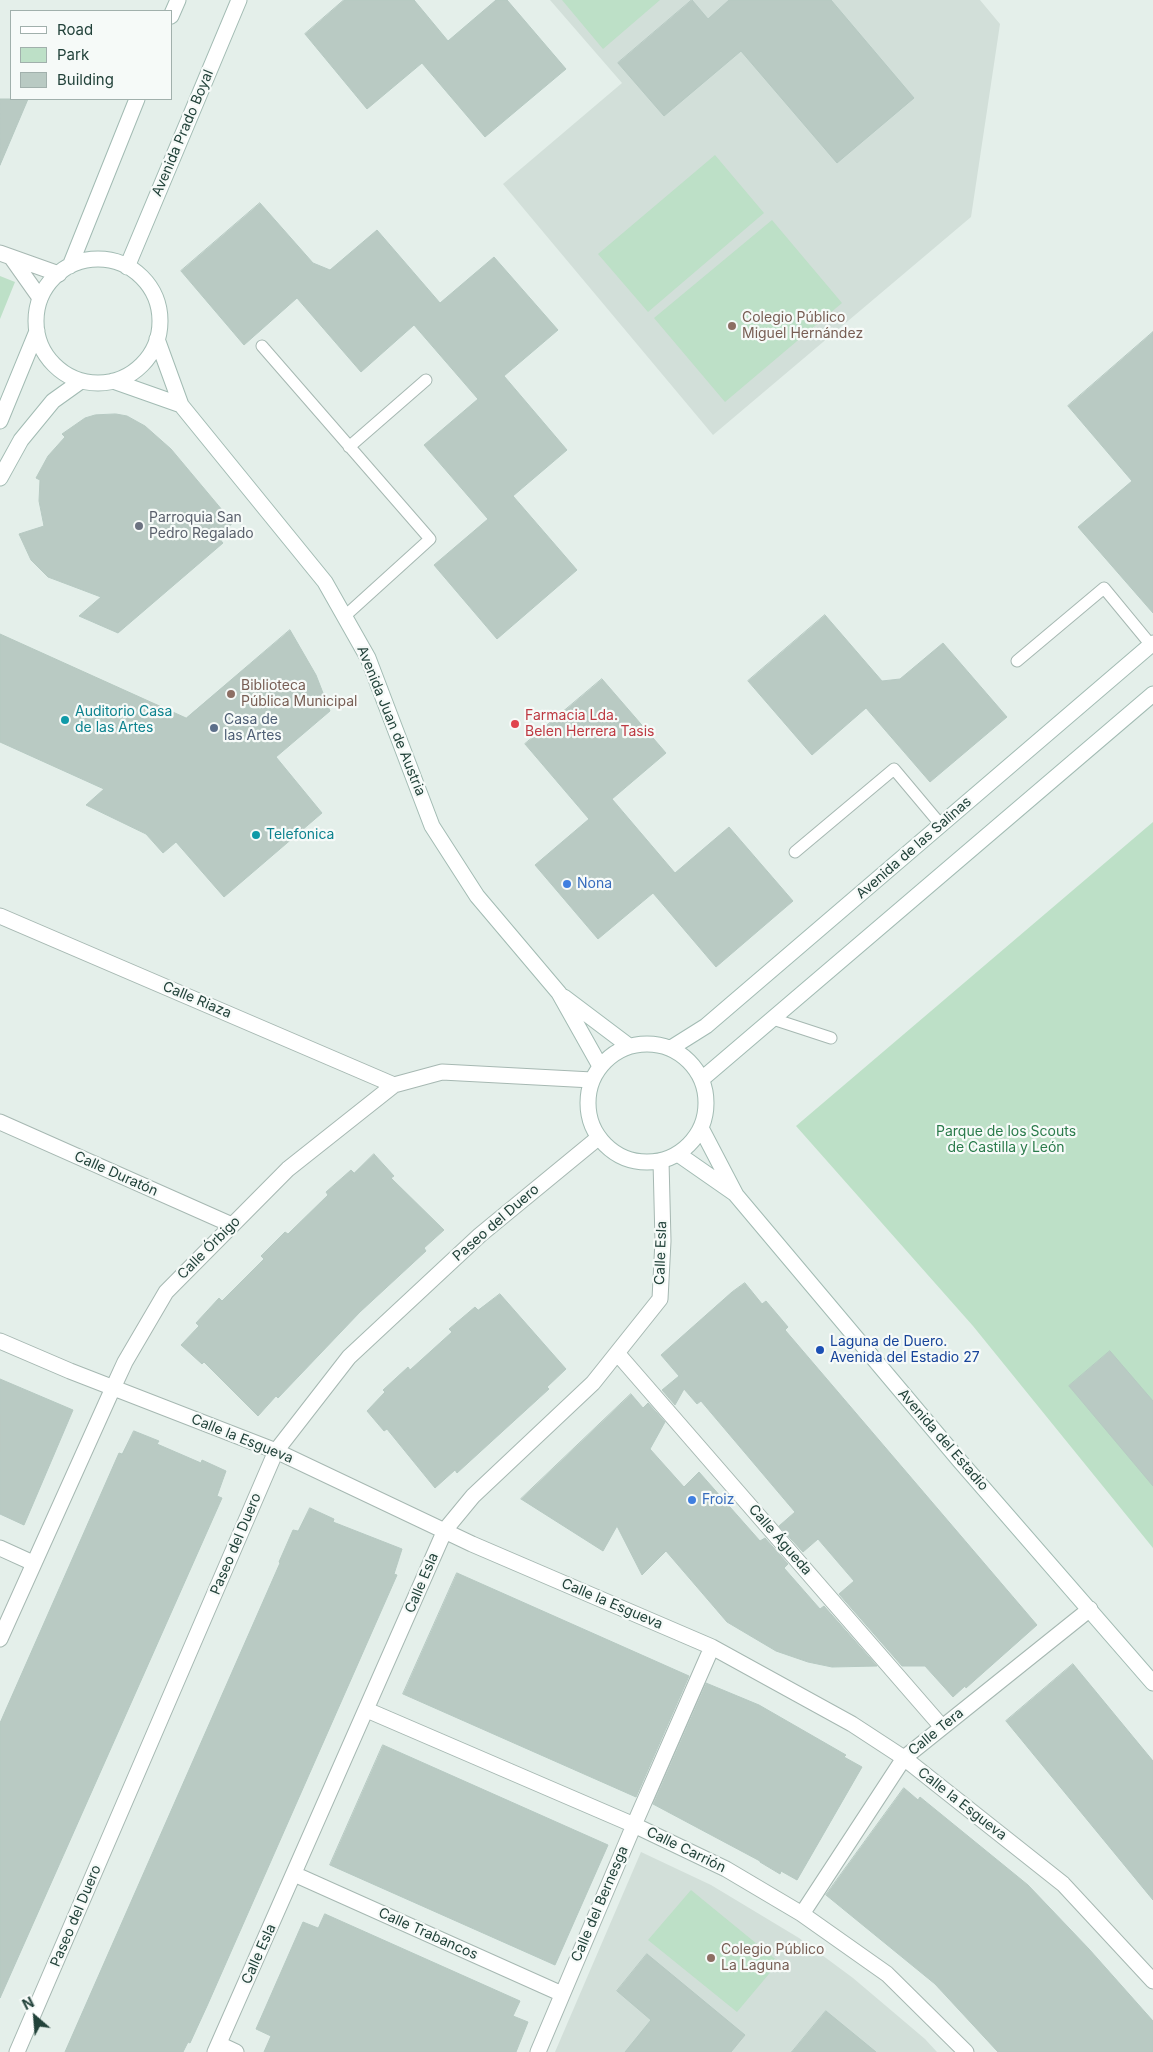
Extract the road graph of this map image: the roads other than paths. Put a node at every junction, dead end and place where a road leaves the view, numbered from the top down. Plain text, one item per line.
1 (178, 0) edge
2 (239, 0) edge
3 (172, 14) edge
4 (137, 100) edge
5 (5, 255) edge
6 (127, 267) junction
7 (64, 270) junction
8 (40, 298) junction
9 (36, 331) junction
10 (157, 339) junction
11 (262, 346) dead end
12 (426, 380) dead end
13 (82, 381) junction
14 (113, 382) junction
15 (182, 405) junction
16 (0, 421) edge
17 (349, 446) junction
18 (0, 478) edge
19 (345, 616) junction
20 (1152, 644) edge
21 (1016, 661) dead end
22 (1153, 694) edge
23 (941, 824) junction
24 (795, 852) dead end
25 (0, 916) edge
26 (559, 993) junction
27 (772, 1019) junction
28 (831, 1038) dead end
29 (629, 1046) junction
30 (671, 1048) junction
31 (600, 1066) junction
32 (702, 1079) junction
33 (592, 1080) junction
34 (394, 1085) junction
35 (0, 1122) edge
36 (701, 1128) junction
37 (598, 1138) junction
38 (678, 1154) junction
39 (662, 1161) junction
40 (736, 1195) junction
41 (232, 1225) junction
42 (0, 1341) edge
43 (617, 1353) junction
44 (113, 1388) junction
45 (276, 1451) junction
46 (446, 1530) junction
47 (0, 1548) edge
48 (33, 1563) junction
49 (1090, 1609) junction
50 (0, 1639) edge
51 (712, 1647) junction
52 (1153, 1683) edge
53 (367, 1710) junction
54 (942, 1726) junction
55 (904, 1758) junction
56 (634, 1825) junction
57 (294, 1874) junction
58 (802, 1914) junction
59 (1153, 1981) edge
60 (562, 1994) junction
61 (217, 2048) edge
62 (17, 2052) edge
63 (236, 2052) edge
64 (538, 2052) edge
65 (966, 2052) edge

1 - 3 street
2 - 6 street, Avenida Prado Boyal
4 - 7 street
5 - 7 street
5 - 8 street
6 - 7 street
6 - 10 street
7 - 8 street
8 - 9 street
9 - 13 street
9 - 16 street
10 - 14 street
10 - 15 street, Avenida Juan de Austria
11 - 17 lane
12 - 17 lane
13 - 14 street
13 - 18 street
14 - 15 street
15 - 19 street, Avenida Juan de Austria
17 - 19 lane
19 - 26 street, Avenida Juan de Austria
20 - 21 lane
20 - 23 street, Avenida de las Salinas
22 - 27 street
23 - 24 lane
23 - 30 street, Avenida de las Salinas
25 - 34 street, Calle Riaza
26 - 29 street, Avenida Juan de Austria
26 - 31 street, Avenida Juan de Austria
27 - 28 lane
27 - 32 street
29 - 30 street
29 - 31 street
30 - 32 street
31 - 33 street
32 - 36 street
33 - 34 street, Calle Órbigo
33 - 37 street
34 - 41 street, Calle Órbigo
35 - 41 street, Calle Duratón
36 - 38 street
36 - 40 street, Avenida del Estadio
37 - 39 street
37 - 45 street, Paseo del Duero
38 - 39 street
38 - 40 street, Avenida del Estadio
39 - 43 street, Calle Esla
40 - 49 street, Avenida del Estadio
41 - 44 street, Calle Órbigo
42 - 44 street, Calle la Esgueva
43 - 46 street, Calle Esla
43 - 54 street, Calle Águeda
44 - 45 street, Calle la Esgueva
44 - 48 street, Calle Órbigo
45 - 46 street, Calle la Esgueva
45 - 62 street, Paseo del Duero
46 - 51 street, Calle la Esgueva
46 - 53 street, Calle Esla
47 - 48 street
48 - 50 street, Calle Órbigo
49 - 52 street, Avenida del Estadio
49 - 54 street, Calle Tera
51 - 55 street, Calle la Esgueva
51 - 56 street, Calle del Bernesga
53 - 56 street, Calle Carrión
53 - 57 street, Calle Esla
54 - 55 street, Calle Tera
55 - 58 street, Calle Tera
55 - 59 street, Calle la Esgueva
56 - 58 street, Calle Carrión
56 - 60 street, Calle del Bernesga
57 - 60 street, Calle Trabancos
57 - 61 street, Calle Esla
58 - 65 street, Calle Carrión
60 - 64 street, Calle del Bernesga
61 - 63 street

